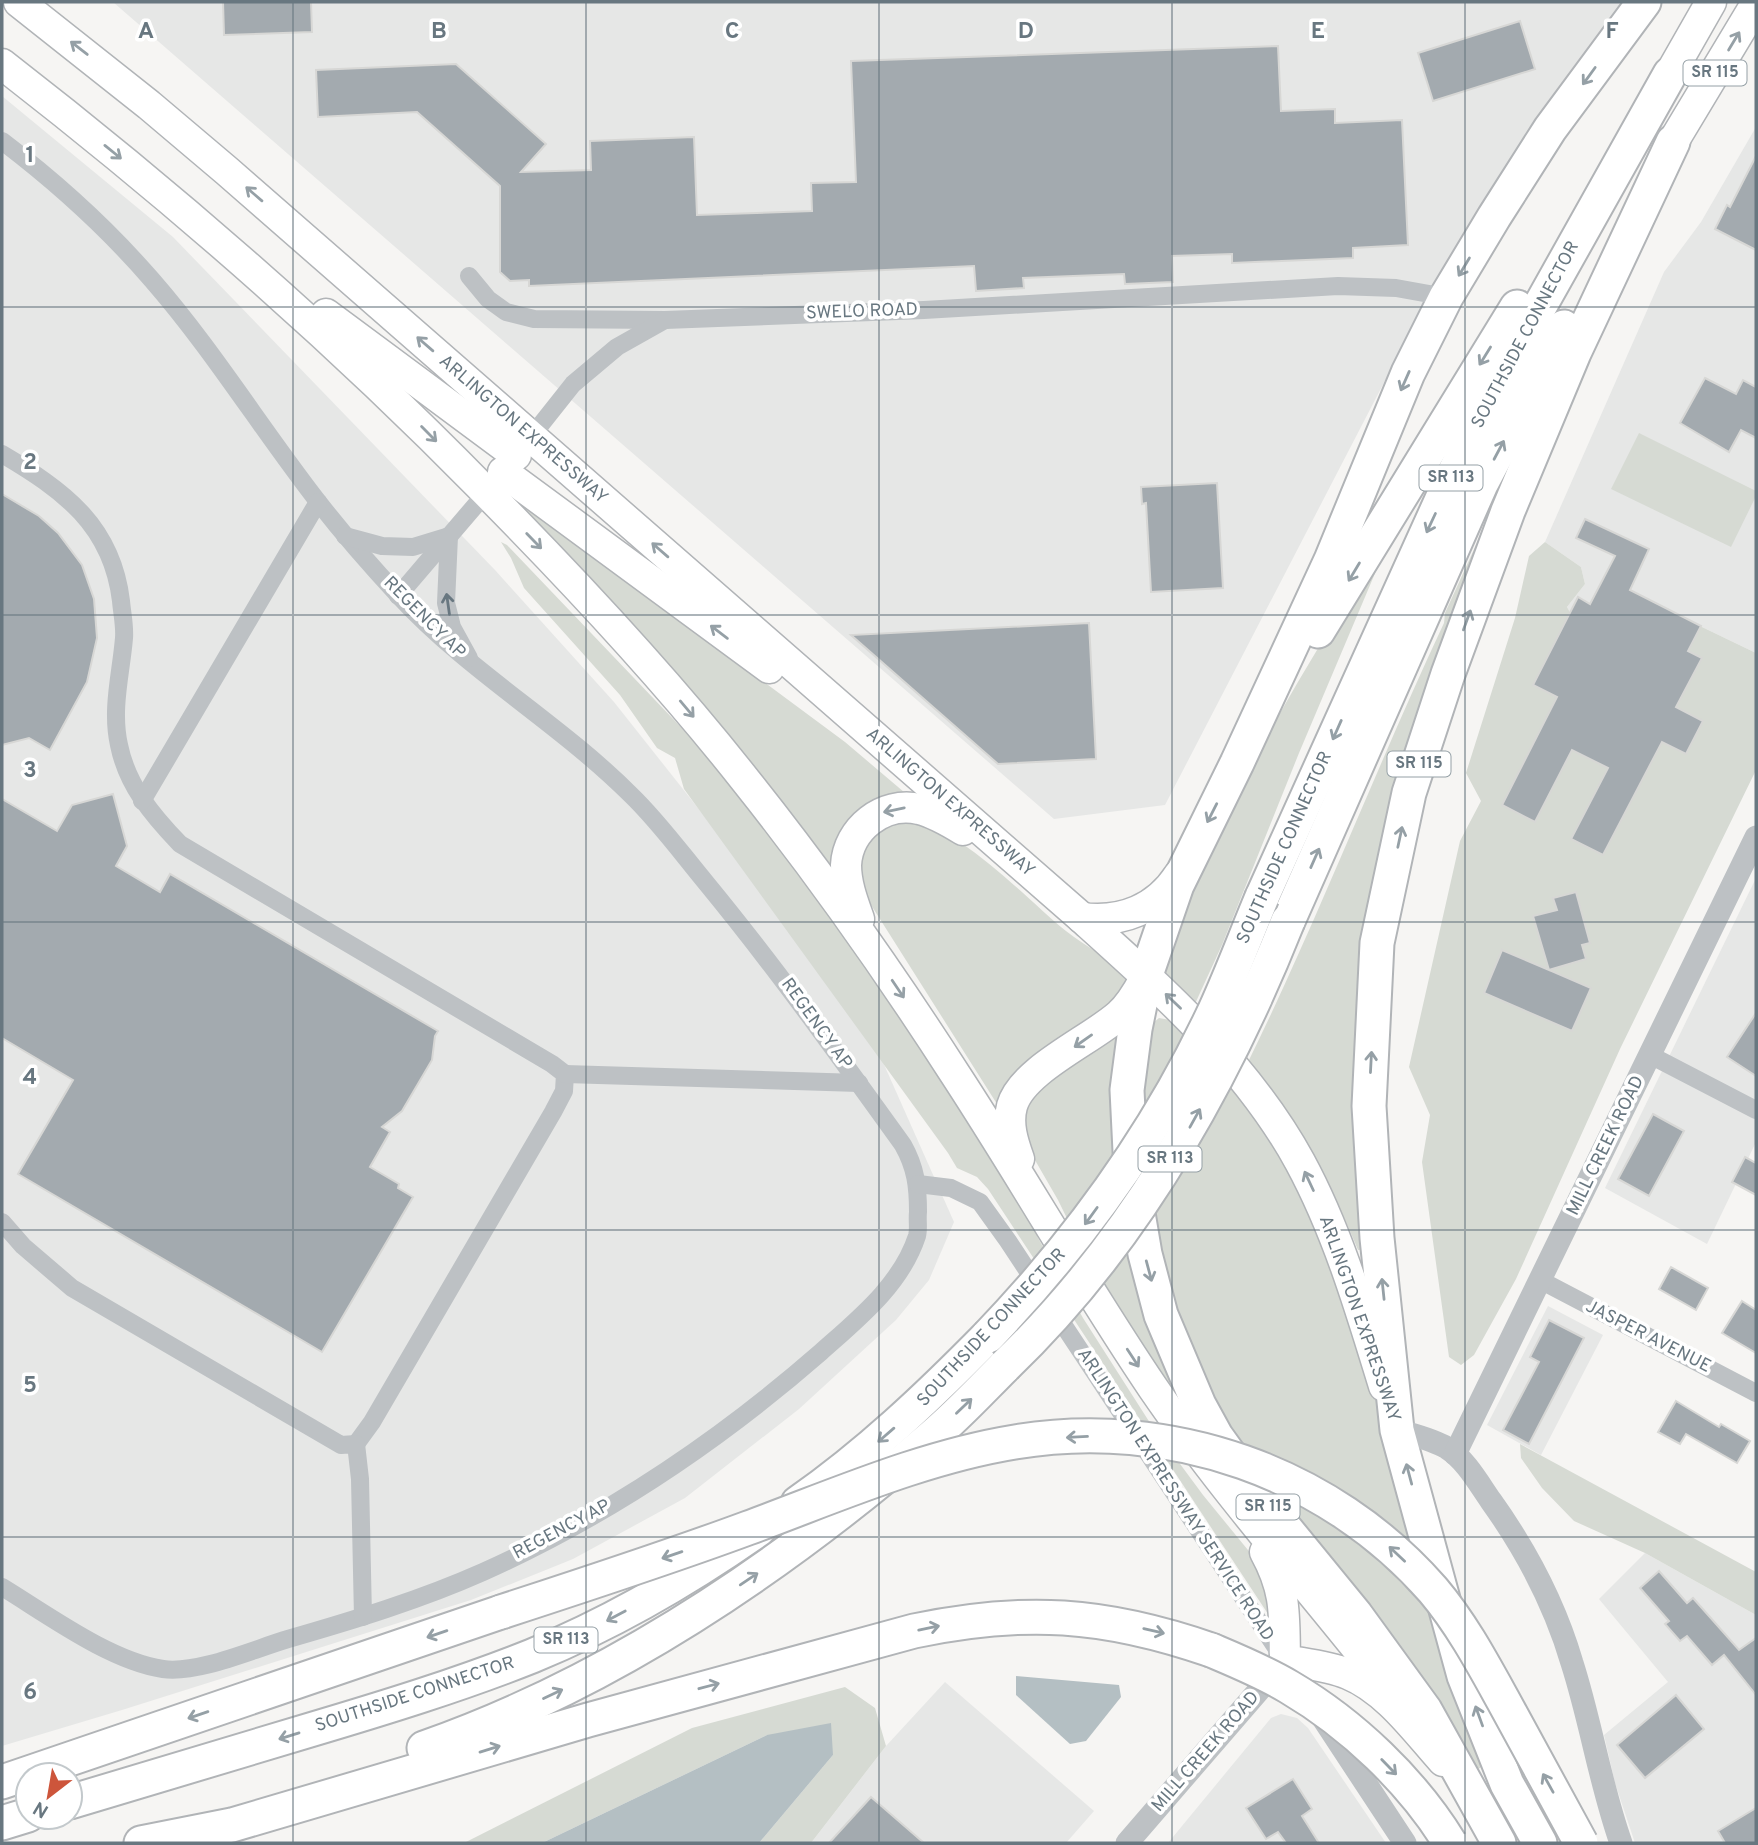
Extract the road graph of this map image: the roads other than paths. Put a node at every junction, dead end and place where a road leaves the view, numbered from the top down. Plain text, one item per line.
1 (19, 2) edge
2 (1644, 2) edge
3 (1711, 2) edge
4 (1756, 5) edge
5 (2, 64) edge
6 (1670, 74) junction
7 (2, 141) edge
8 (1674, 142) junction
9 (152, 184) junction
10 (469, 276) dead end
11 (1446, 297) junction
12 (665, 320) junction
13 (2, 454) edge
14 (509, 464) junction
15 (318, 502) junction
16 (345, 536) junction
17 (449, 536) junction
18 (398, 596) junction
19 (473, 667) junction
20 (1237, 763) junction
21 (914, 772) junction
22 (142, 800) junction
23 (1756, 837) edge
24 (1187, 862) junction
25 (1039, 881) junction
26 (1082, 918) junction
27 (879, 960) junction
28 (1146, 975) junction
29 (1650, 1055) junction
30 (565, 1074) junction
31 (859, 1083) junction
32 (1756, 1110) edge
33 (918, 1184) junction
34 (1045, 1217) junction
35 (2, 1222) edge
36 (1540, 1280) junction
37 (1756, 1393) edge
38 (1397, 1430) junction
39 (356, 1444) junction
40 (1455, 1454) junction
41 (1216, 1475) junction
42 (2, 1587) edge
43 (363, 1617) junction
44 (1285, 1660) junction
45 (1443, 1761) junction
46 (2, 1782) edge
47 (84, 1798) edge
48 (118, 1843) edge
49 (141, 1843) edge
50 (1127, 1843) edge
51 (1405, 1843) edge
52 (1450, 1843) edge
53 (1499, 1843) edge
54 (1540, 1843) edge
55 (1581, 1843) edge
56 (1621, 1843) edge

14 -> 1 highway, ARLINGTON EXPRESSWAY
2 -> 11 highway
3 - 6 highway, SR 115
8 -> 4 highway, SR 115
5 -> 9 highway, ARLINGTON EXPRESSWAY
6 -> 20 highway, SR 115
6 -> 47 highway, SOUTHSIDE CONNECTOR / SR 113, bridge
7 - 15 street, REGENCY AP
38 -> 8 highway, SR 115
48 -> 8 highway, SOUTHSIDE CONNECTOR / SR 113, bridge
9 - 14 highway
9 -> 14 highway, ARLINGTON EXPRESSWAY
10 - 12 street
11 - 12 street, SWELO ROAD
11 -> 20 highway
12 - 14 street, SWELO ROAD
13 - 22 street
14 - 17 street, SWELO ROAD
21 -> 14 highway
21 -> 14 highway, ARLINGTON EXPRESSWAY
14 -> 27 highway, ARLINGTON EXPRESSWAY
15 - 16 street, REGENCY AP
15 - 22 street
16 - 17 street
16 - 18 street, REGENCY AP
17 - 18 street, SWELO ROAD
19 -> 17 street
18 - 19 street, REGENCY AP
19 - 31 street, REGENCY AP
20 -> 24 highway, SR 115
21 - 25 highway, ARLINGTON EXPRESSWAY
22 - 30 street
23 - 29 street, MILL CREEK ROAD
24 - 26 highway
24 - 28 highway, SR 115
25 - 26 highway, ARLINGTON EXPRESSWAY
25 -> 27 highway
26 - 28 highway, ARLINGTON EXPRESSWAY
27 -> 34 highway, ARLINGTON EXPRESSWAY
28 -> 34 highway
38 -> 28 highway, ARLINGTON EXPRESSWAY
28 -> 53 highway, SR 115
29 - 32 street
29 - 36 street, MILL CREEK ROAD
30 - 31 street, REGENCY AP
30 - 39 street
31 - 33 street, REGENCY AP
33 - 43 street, REGENCY AP
33 - 44 street, ARLINGTON EXPRESSWAY SERVICE ROAD
34 -> 41 highway, ARLINGTON EXPRESSWAY
35 - 39 street
36 - 37 street, JASPER AVENUE
36 - 40 street, MILL CREEK ROAD
38 - 40 street
54 -> 38 highway, ARLINGTON EXPRESSWAY / SR 115
39 - 43 street
40 - 56 street
41 - 44 highway
41 - 45 highway, ARLINGTON EXPRESSWAY
42 - 43 street, REGENCY AP
44 - 45 highway
44 - 50 street, MILL CREEK ROAD
44 - 51 street, ARLINGTON EXPRESSWAY SERVICE ROAD
45 - 53 highway, ARLINGTON EXPRESSWAY
55 -> 46 highway, bridge
49 -> 52 highway, bridge

